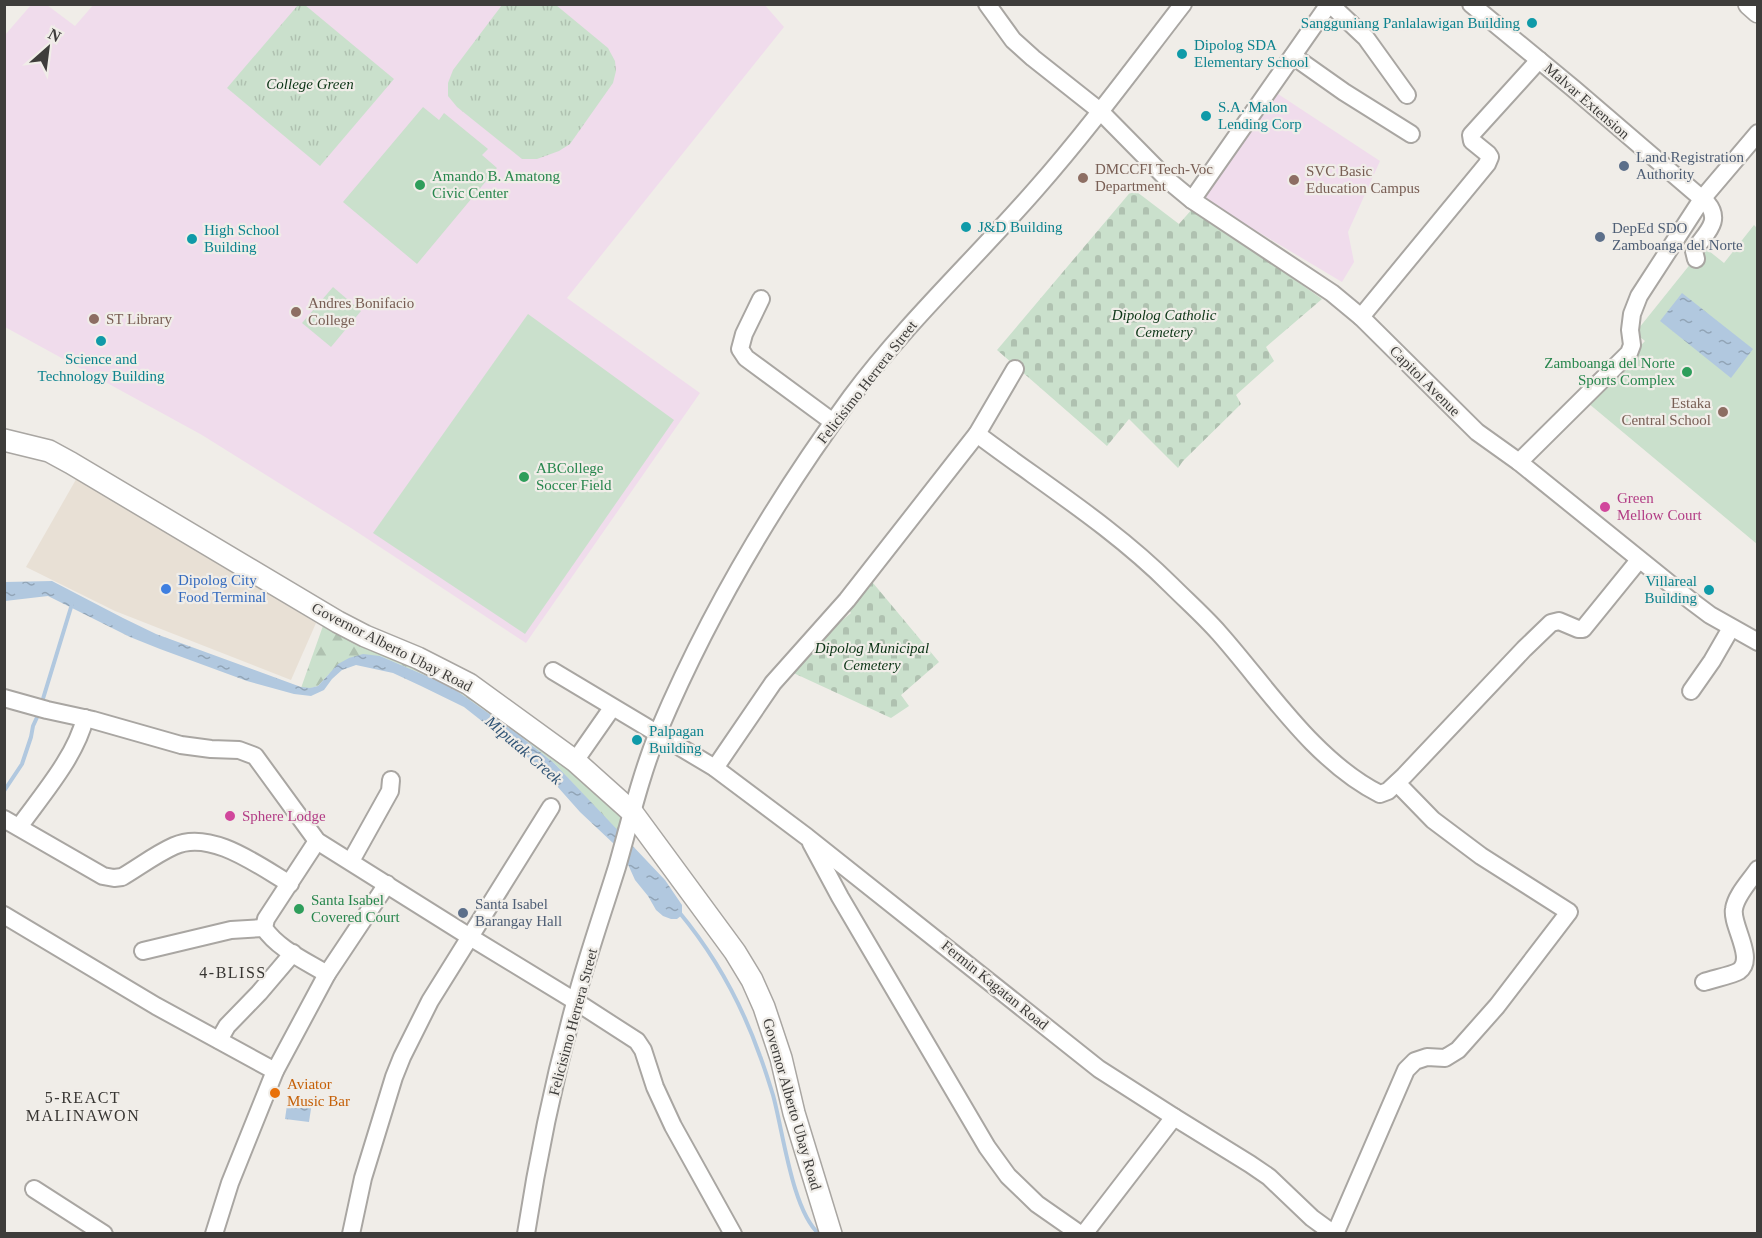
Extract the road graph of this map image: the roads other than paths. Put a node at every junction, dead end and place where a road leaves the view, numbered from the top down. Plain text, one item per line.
1 (987, 4) edge
2 (1183, 4) edge
3 (1330, 4) edge
4 (1472, 4) edge
5 (1749, 4) edge
6 (1758, 12) edge
7 (1293, 56) junction
8 (1539, 60) junction
9 (1407, 95) dead end
10 (1100, 111) junction
11 (1411, 134) dead end
12 (1758, 134) edge
13 (1702, 199) junction
14 (1192, 200) junction
15 (1696, 259) dead end
16 (760, 299) dead end
17 (1361, 317) junction
18 (1015, 369) dead end
19 (833, 423) junction
20 (977, 434) junction
21 (4, 440) edge
22 (1519, 462) junction
23 (1640, 561) junction
24 (1731, 628) junction
25 (1758, 642) edge
26 (553, 671) dead end
27 (1691, 691) dead end
28 (4, 698) edge
29 (612, 708) junction
30 (85, 718) junction
31 (658, 734) junction
32 (575, 761) junction
33 (714, 768) junction
34 (391, 780) dead end
35 (1397, 783) junction
36 (551, 807) dead end
37 (632, 812) junction
38 (9, 822) edge
39 (807, 837) junction
40 (317, 841) junction
41 (351, 861) junction
42 (1758, 869) edge
43 (290, 884) junction
44 (387, 884) junction
45 (4, 915) edge
46 (264, 928) junction
47 (470, 938) junction
48 (143, 951) dead end
49 (293, 953) junction
50 (327, 974) junction
51 (1704, 982) dead end
52 (575, 1001) junction
53 (219, 1040) junction
54 (275, 1071) junction
55 (1174, 1117) junction
56 (34, 1189) dead end
57 (104, 1233) edge
58 (214, 1233) edge
59 (351, 1233) edge
60 (526, 1233) edge
61 (733, 1233) edge
62 (831, 1233) edge
63 (1082, 1233) edge
64 (1334, 1233) edge

1 - 10 street, Capitol Avenue
2 - 10 street, Felicisimo Herrera Street
3 - 7 street
3 - 9 street
4 - 8 street, Malvar Extension
5 - 6 main road
7 - 11 street
7 - 14 street
8 - 13 street, Malvar Extension
8 - 17 street
10 - 14 street, Capitol Avenue
10 - 19 street, Felicisimo Herrera Street
12 - 13 street
13 - 15 street
13 - 22 street
14 - 17 street, Capitol Avenue
16 - 19 street
17 - 22 street, Capitol Avenue
18 - 20 street
19 - 31 street, Felicisimo Herrera Street
20 - 33 street
20 - 35 street
21 - 32 main road, Governor Alberto Ubay Road
22 - 23 street, Capitol Avenue
23 - 24 street, Capitol Avenue
23 - 35 street
24 - 25 street, Capitol Avenue
24 - 27 street
26 - 29 street, Fermin Kagatan Road
28 - 30 street
29 - 31 street, Fermin Kagatan Road
29 - 32 street
30 - 38 street
30 - 40 street
31 - 33 street, Fermin Kagatan Road
31 - 37 street, Felicisimo Herrera Street
32 - 37 main road, Governor Alberto Ubay Road
33 - 39 street, Fermin Kagatan Road
34 - 41 street
35 - 64 street
36 - 47 street
37 - 52 street, Felicisimo Herrera Street
37 - 62 main road, Governor Alberto Ubay Road
38 - 43 street
39 - 55 street, Fermin Kagatan Road
39 - 63 street
40 - 41 street
40 - 43 street
41 - 44 street
42 - 51 street
43 - 46 street
44 - 47 street
44 - 50 street
45 - 53 street
46 - 48 street
46 - 49 street
47 - 52 street
47 - 59 street
49 - 50 street
49 - 53 street
50 - 54 street
52 - 60 street, Felicisimo Herrera Street
52 - 61 street
53 - 54 street
54 - 58 street
55 - 63 street
55 - 64 street, Fermin Kagatan Road
56 - 57 street

